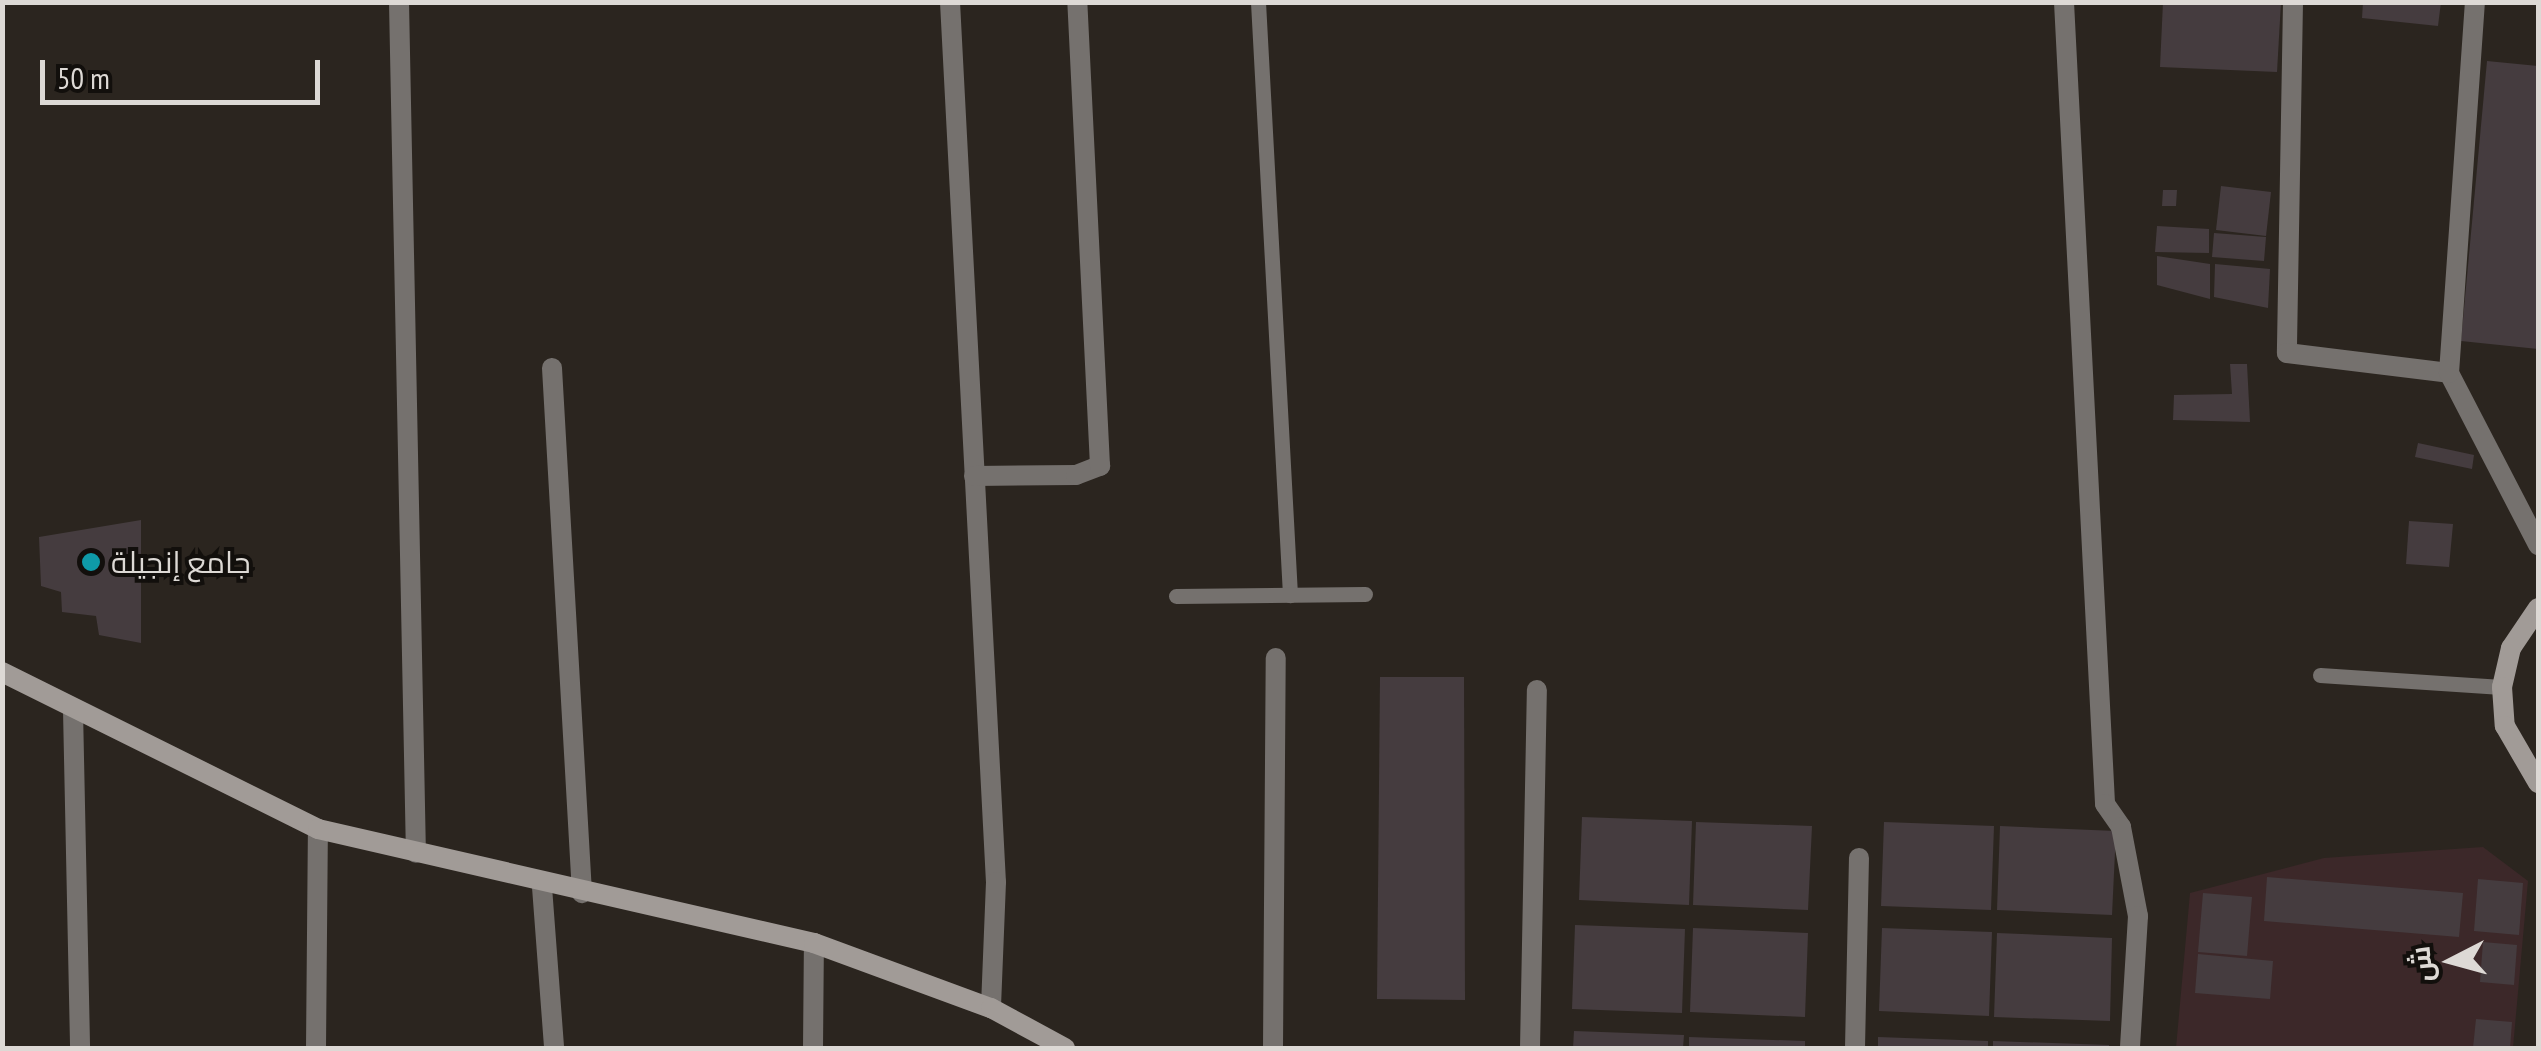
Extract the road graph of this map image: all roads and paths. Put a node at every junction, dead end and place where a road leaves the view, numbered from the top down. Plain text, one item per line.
1 (399, 2) edge
2 (950, 2) edge
3 (1077, 2) edge
4 (1258, 2) edge
5 (2064, 2) edge
6 (2293, 2) edge
7 (2475, 2) edge
8 (552, 368) dead end
9 (2449, 373) junction
10 (974, 476) junction
11 (2538, 545) edge
12 (1365, 594) dead end
13 (1290, 595) junction
14 (1176, 596) dead end
15 (2538, 608) edge
16 (1276, 658) dead end
17 (2, 672) edge
18 (2320, 675) dead end
19 (2502, 686) junction
20 (1538, 690) dead end
21 (72, 710) junction
22 (2538, 784) edge
23 (318, 829) junction
24 (416, 854) junction
25 (1859, 858) dead end
26 (542, 887) junction
27 (582, 892) junction
28 (814, 942) junction
29 (991, 1008) junction
30 (80, 1048) edge
31 (316, 1048) edge
32 (554, 1048) edge
33 (812, 1048) edge
34 (1065, 1048) edge
35 (1273, 1048) edge
36 (1530, 1048) edge
37 (1855, 1048) edge
38 (2130, 1048) edge

1 - 24 street
2 - 10 street
3 - 10 street
4 - 13 lane
5 - 38 street
6 - 9 street
7 - 9 street
8 - 27 street
9 - 11 street
10 - 29 street
12 - 13 lane
13 - 14 lane
15 - 19 street
16 - 35 street
17 - 21 street
18 - 19 lane
19 - 22 street
20 - 36 street
21 - 23 street
21 - 30 street
23 - 24 street
23 - 31 street
24 - 26 street
25 - 37 street
26 - 27 street
26 - 32 street
27 - 28 street
28 - 29 street
28 - 33 street
29 - 34 street

